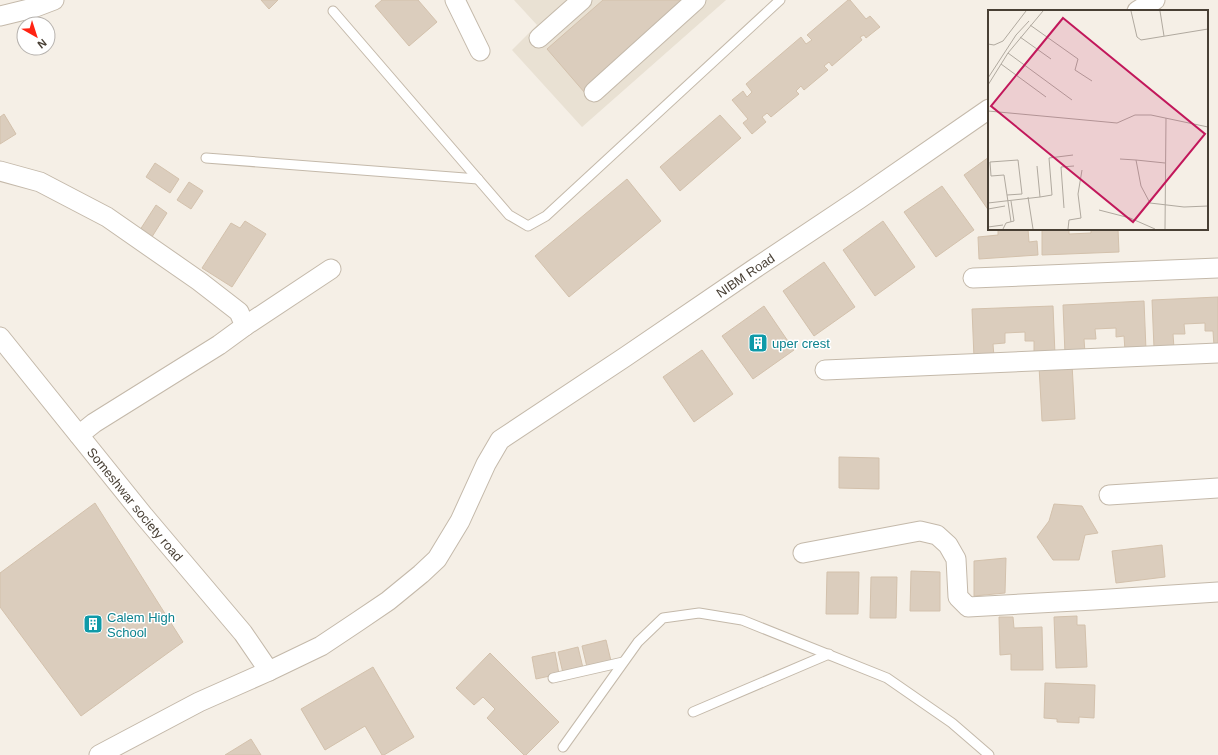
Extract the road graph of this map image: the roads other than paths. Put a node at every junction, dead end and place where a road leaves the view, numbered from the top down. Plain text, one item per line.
1 (54, 0) edge
2 (455, 0) edge
3 (582, 0) edge
4 (696, 0) edge
5 (780, 0) edge
6 (1155, 0) edge
7 (1139, 10) edge
8 (333, 11) dead end
9 (0, 16) edge
10 (539, 38) dead end
11 (480, 51) dead end
12 (594, 92) dead end
13 (988, 110) edge
14 (206, 158) dead end
15 (0, 171) edge
16 (478, 179) junction
17 (1218, 268) edge
18 (331, 269) dead end
19 (973, 278) dead end
20 (245, 326) junction
21 (0, 337) edge
22 (1218, 353) edge
23 (825, 370) dead end
24 (79, 435) junction
25 (1218, 488) edge
26 (1109, 495) dead end
27 (803, 553) dead end
28 (1218, 592) edge
29 (829, 654) junction
30 (624, 662) junction
31 (269, 671) junction
32 (553, 678) dead end
33 (693, 712) dead end
34 (563, 747) dead end
35 (99, 755) edge
36 (989, 755) edge

1 - 9 street
2 - 11 street
3 - 10 street
4 - 12 street
5 - 16 lane
6 - 7 street
8 - 16 lane
13 - 31 street, NIBM Road
14 - 16 lane
15 - 20 street
17 - 19 street
18 - 20 street
20 - 24 street
21 - 24 street, Someshwar society road
22 - 23 street
24 - 31 street, Someshwar society road
25 - 26 street
27 - 28 street
29 - 30 lane
29 - 33 lane
29 - 36 lane
30 - 32 lane
30 - 34 lane
31 - 35 street

